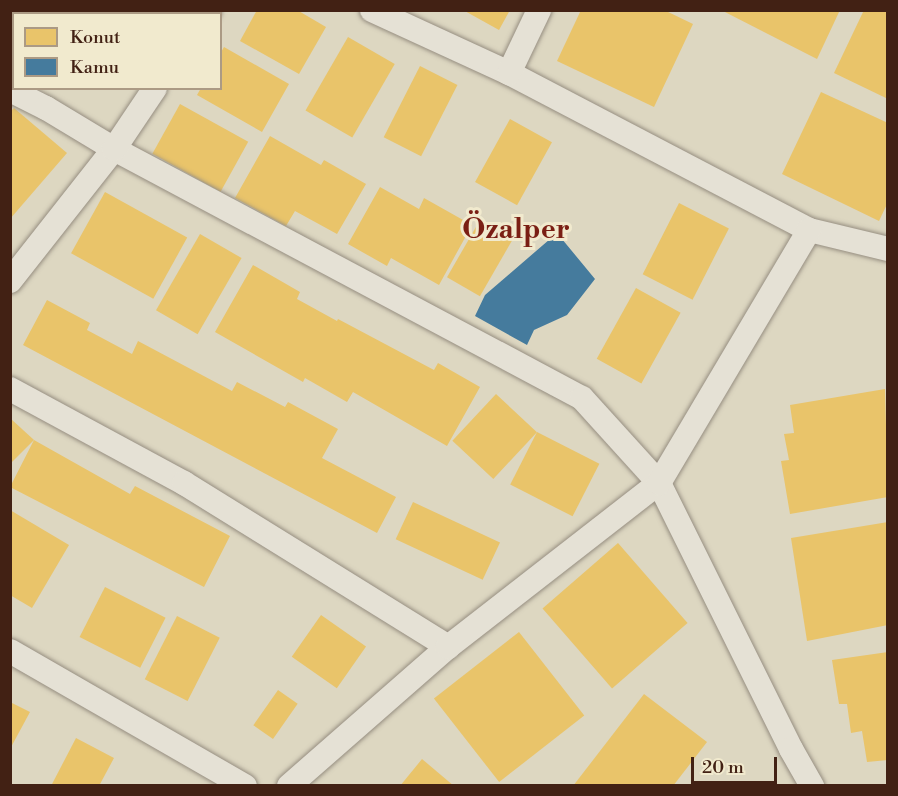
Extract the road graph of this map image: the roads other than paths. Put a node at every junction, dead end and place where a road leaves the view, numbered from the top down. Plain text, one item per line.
1 (372, 10) edge
2 (539, 10) edge
3 (509, 73) junction
4 (10, 90) edge
5 (154, 90) edge
6 (114, 149) junction
7 (809, 230) junction
8 (888, 249) edge
9 (10, 281) edge
10 (10, 389) edge
11 (658, 483) junction
12 (448, 647) junction
13 (10, 651) edge
14 (245, 786) edge
15 (289, 786) edge
16 (812, 786) edge

1 - 3 street
2 - 3 street
3 - 7 street
4 - 6 street
5 - 6 street
6 - 9 street
6 - 11 street
7 - 8 street
7 - 11 street
10 - 12 street
11 - 12 street
11 - 16 street
12 - 15 street
13 - 14 street

